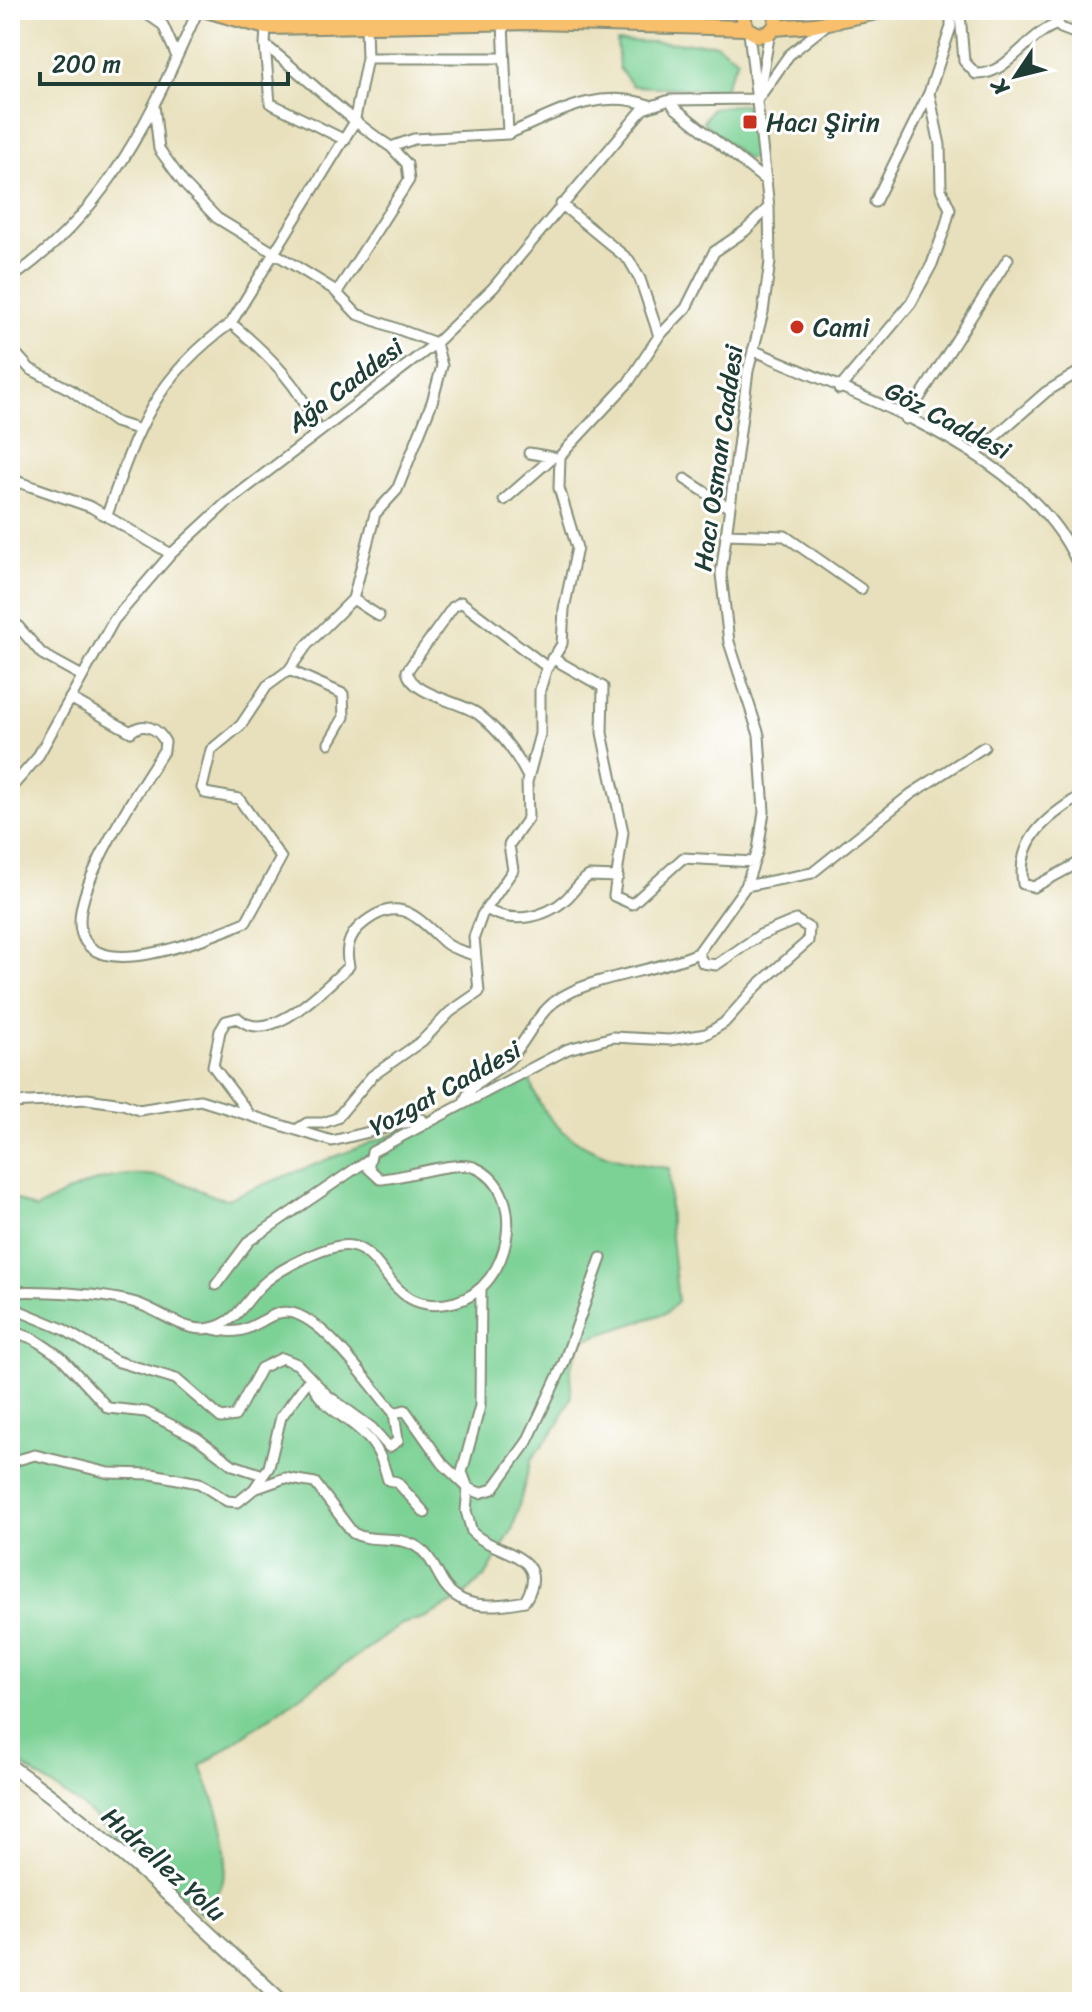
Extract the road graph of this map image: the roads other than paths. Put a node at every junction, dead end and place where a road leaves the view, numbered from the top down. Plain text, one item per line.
1 (141, 10) edge
2 (198, 10) edge
3 (206, 10) edge
4 (279, 10) edge
5 (448, 10) edge
6 (743, 10) edge
7 (777, 10) edge
8 (887, 10) edge
9 (1049, 10) edge
10 (951, 11) edge
11 (836, 20) junction
12 (503, 23) junction
13 (1058, 24) junction
14 (366, 26) junction
15 (266, 27) junction
16 (747, 30) junction
17 (772, 30) junction
18 (1082, 36) edge
19 (265, 45) junction
20 (177, 57) junction
21 (367, 58) junction
22 (501, 58) junction
23 (929, 93) junction
24 (758, 99) junction
25 (670, 100) junction
26 (154, 105) junction
27 (649, 105) junction
28 (354, 123) junction
29 (508, 134) junction
30 (345, 140) junction
31 (391, 147) junction
32 (766, 181) junction
33 (875, 202) dead end
34 (561, 204) junction
35 (769, 207) junction
36 (275, 255) junction
37 (1008, 259) dead end
38 (10, 279) edge
39 (337, 292) junction
40 (231, 323) junction
41 (659, 336) junction
42 (436, 343) junction
43 (10, 347) edge
44 (753, 350) junction
45 (1082, 370) edge
46 (839, 389) junction
47 (906, 419) junction
48 (137, 429) junction
49 (319, 432) junction
50 (529, 453) dead end
51 (975, 454) junction
52 (557, 456) junction
53 (10, 479) edge
54 (685, 479) dead end
55 (504, 500) dead end
56 (728, 507) junction
57 (107, 515) junction
58 (725, 534) junction
59 (171, 554) junction
60 (1082, 575) edge
61 (861, 589) dead end
62 (353, 599) junction
63 (379, 616) dead end
64 (10, 617) edge
65 (550, 663) junction
66 (289, 670) junction
67 (82, 676) junction
68 (70, 698) junction
69 (329, 743) dead end
70 (984, 747) dead end
71 (528, 777) junction
72 (10, 789) edge
73 (1082, 795) edge
74 (1082, 861) edge
75 (754, 862) junction
76 (618, 877) junction
77 (746, 886) junction
78 (486, 909) junction
79 (699, 949) junction
80 (473, 955) junction
81 (465, 1100) junction
82 (10, 1103) edge
83 (440, 1113) junction
84 (250, 1115) junction
85 (296, 1130) junction
86 (368, 1160) junction
87 (601, 1258) dead end
88 (216, 1285) dead end
89 (481, 1288) junction
90 (10, 1292) edge
91 (10, 1307) edge
92 (209, 1328) junction
93 (10, 1330) edge
94 (310, 1378) junction
95 (394, 1413) junction
96 (10, 1462) edge
97 (263, 1475) junction
98 (468, 1488) junction
99 (254, 1489) junction
100 (425, 1513) dead end
101 (10, 1766) edge
102 (283, 2002) edge

1 - 20 street
2 - 20 street
3 - 15 main road
4 - 5 main road
6 - 16 main road
7 - 17 main road
8 - 11 main road
9 - 13 street
10 - 13 street
10 - 23 street
11 - 17 main road
11 - 24 street
12 - 14 main road
12 - 16 main road
12 - 22 street
13 - 18 street
14 - 15 main road
14 - 21 street
15 - 19 street
16 - 17 main road
16 - 24 street
17 - 24 street
19 - 28 street
19 - 30 street
20 - 26 street
21 - 22 street
21 - 28 street
22 - 29 street
23 - 33 street
23 - 46 street
24 - 25 street
24 - 32 street, Hacı Osman Caddesi
25 - 27 street
25 - 32 street
26 - 36 street
26 - 38 street
27 - 29 street
27 - 34 street, Ağa Caddesi
28 - 30 street
28 - 31 street
29 - 31 street
30 - 36 street
31 - 39 street
32 - 35 street, Hacı Osman Caddesi
34 - 41 street
34 - 42 street, Ağa Caddesi
35 - 41 street
35 - 44 street, Hacı Osman Caddesi
36 - 39 street
36 - 40 street
37 - 47 street
39 - 42 street
40 - 48 street
40 - 49 street
41 - 52 street
42 - 49 street, Ağa Caddesi
42 - 62 street
43 - 48 street
44 - 46 street, Göz Caddesi
44 - 56 street, Hacı Osman Caddesi
45 - 51 street
46 - 47 street, Göz Caddesi
47 - 51 street, Göz Caddesi
48 - 57 street
49 - 59 street, Ağa Caddesi
50 - 52 street
51 - 60 street, Göz Caddesi
52 - 55 street
52 - 65 street
53 - 57 street
54 - 56 street
56 - 58 street, Hacı Osman Caddesi
57 - 59 street
58 - 61 street
58 - 75 street, Hacı Osman Caddesi
59 - 67 street, Ağa Caddesi
62 - 63 street
62 - 66 street
64 - 67 street
65 - 71 street
65 - 71 street
65 - 76 street
66 - 68 street
66 - 69 street
67 - 68 street, Ağa Caddesi
68 - 72 street, Ağa Caddesi
70 - 77 street
71 - 78 street
73 - 74 street
75 - 76 street
75 - 77 street, Hacı Osman Caddesi
76 - 78 street
77 - 79 street, Hacı Osman Caddesi
78 - 80 street
79 - 81 street
79 - 81 street, Yozgat Caddesi
80 - 84 street
80 - 85 street
81 - 83 street, Yozgat Caddesi
82 - 84 street
83 - 85 street
83 - 86 street, Yozgat Caddesi
84 - 85 street
86 - 88 street
86 - 89 street, Yozgat Caddesi
87 - 98 street
89 - 92 street
89 - 98 street
90 - 92 street
91 - 94 street
92 - 95 street
93 - 97 street
94 - 95 street
94 - 97 street
94 - 100 street
95 - 98 street
96 - 99 street
97 - 99 street
98 - 99 street
101 - 102 street, Hıdrellez Yolu

